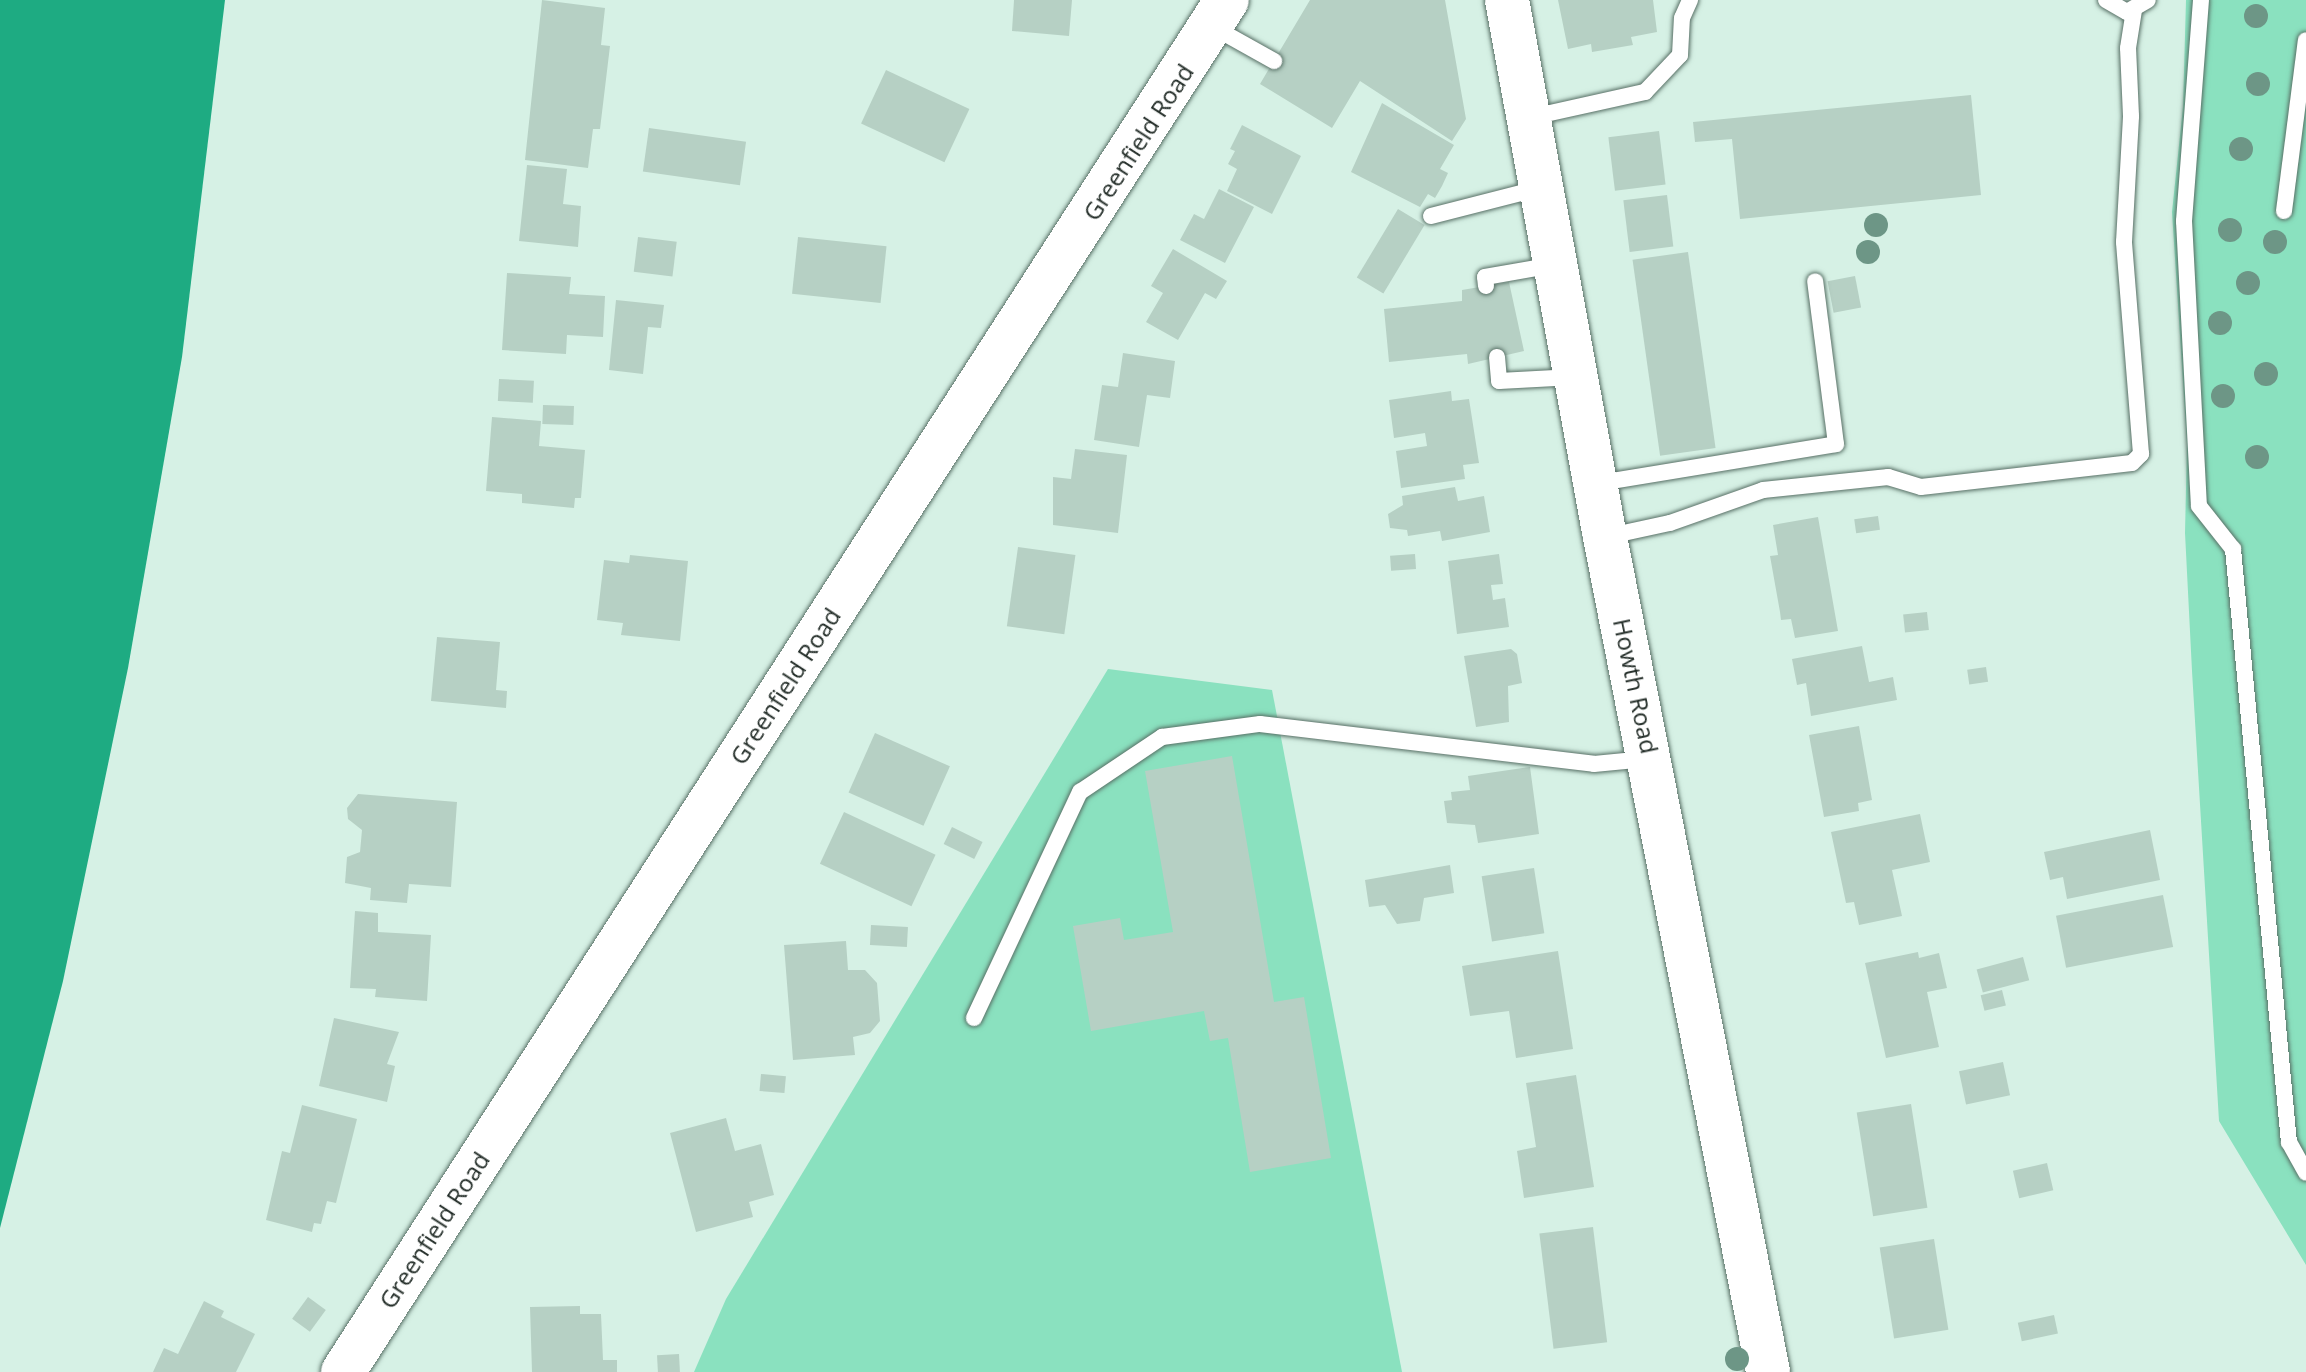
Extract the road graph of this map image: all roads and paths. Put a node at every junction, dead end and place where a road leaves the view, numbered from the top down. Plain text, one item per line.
1 (1507, 0) edge
2 (1690, 0) edge
3 (2106, 0) edge
4 (2148, 0) edge
5 (2201, 0) edge
6 (2134, 11) junction
7 (1219, 13) edge
8 (2306, 40) edge
9 (1274, 61) dead end
10 (1530, 118) junction
11 (1542, 188) junction
12 (2284, 211) dead end
13 (1431, 216) dead end
14 (1555, 265) junction
15 (1815, 281) dead end
16 (1486, 286) dead end
17 (1497, 357) dead end
18 (1576, 377) junction
19 (1597, 483) junction
20 (1605, 537) junction
21 (1651, 758) junction
22 (974, 1018) dead end
23 (2306, 1173) edge
24 (343, 1372) edge
25 (1768, 1372) edge

1 - 10 main road, Howth Road
2 - 10 lane
3 - 6 lane
4 - 6 lane
5 - 23 lane
6 - 20 lane
7 - 9 lane
7 - 24 main road, Greenfield Road
8 - 12 lane
10 - 11 main road, Howth Road
11 - 13 lane
11 - 14 main road, Howth Road
14 - 16 lane
14 - 18 main road, Howth Road
15 - 19 lane
17 - 18 lane
18 - 19 main road, Howth Road
19 - 20 main road, Howth Road
20 - 21 main road, Howth Road
21 - 22 lane
21 - 25 main road, Howth Road

